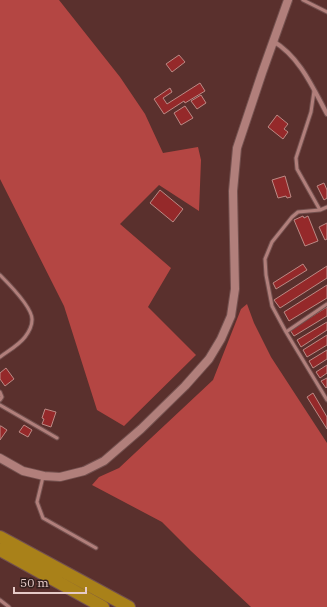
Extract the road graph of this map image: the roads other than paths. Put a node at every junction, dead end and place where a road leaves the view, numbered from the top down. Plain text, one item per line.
1 (288, 0) edge
2 (303, 0) edge
3 (327, 12) edge
4 (273, 41) junction
5 (314, 91) junction
6 (327, 114) edge
7 (327, 207) edge
8 (320, 210) junction
9 (0, 275) edge
10 (327, 304) edge
11 (286, 332) junction
12 (0, 357) edge
13 (0, 392) edge
14 (0, 400) edge
15 (327, 400) edge
16 (0, 405) edge
17 (57, 438) dead end
18 (0, 458) edge
19 (44, 476) junction
20 (0, 536) edge
21 (96, 548) dead end
22 (0, 550) edge
23 (0, 600) edge
24 (9, 607) edge
25 (103, 607) edge
26 (129, 607) edge

1 - 4 street
2 - 3 lane
4 - 5 street
4 - 19 street
5 - 6 street
5 - 8 lane
7 - 8 lane
8 - 11 lane
9 - 12 lane
10 - 11 lane
11 - 15 lane
13 - 14 lane
16 - 17 lane
18 - 19 street
19 - 21 lane
20 - 26 highway
22 - 25 highway
23 - 24 lane

